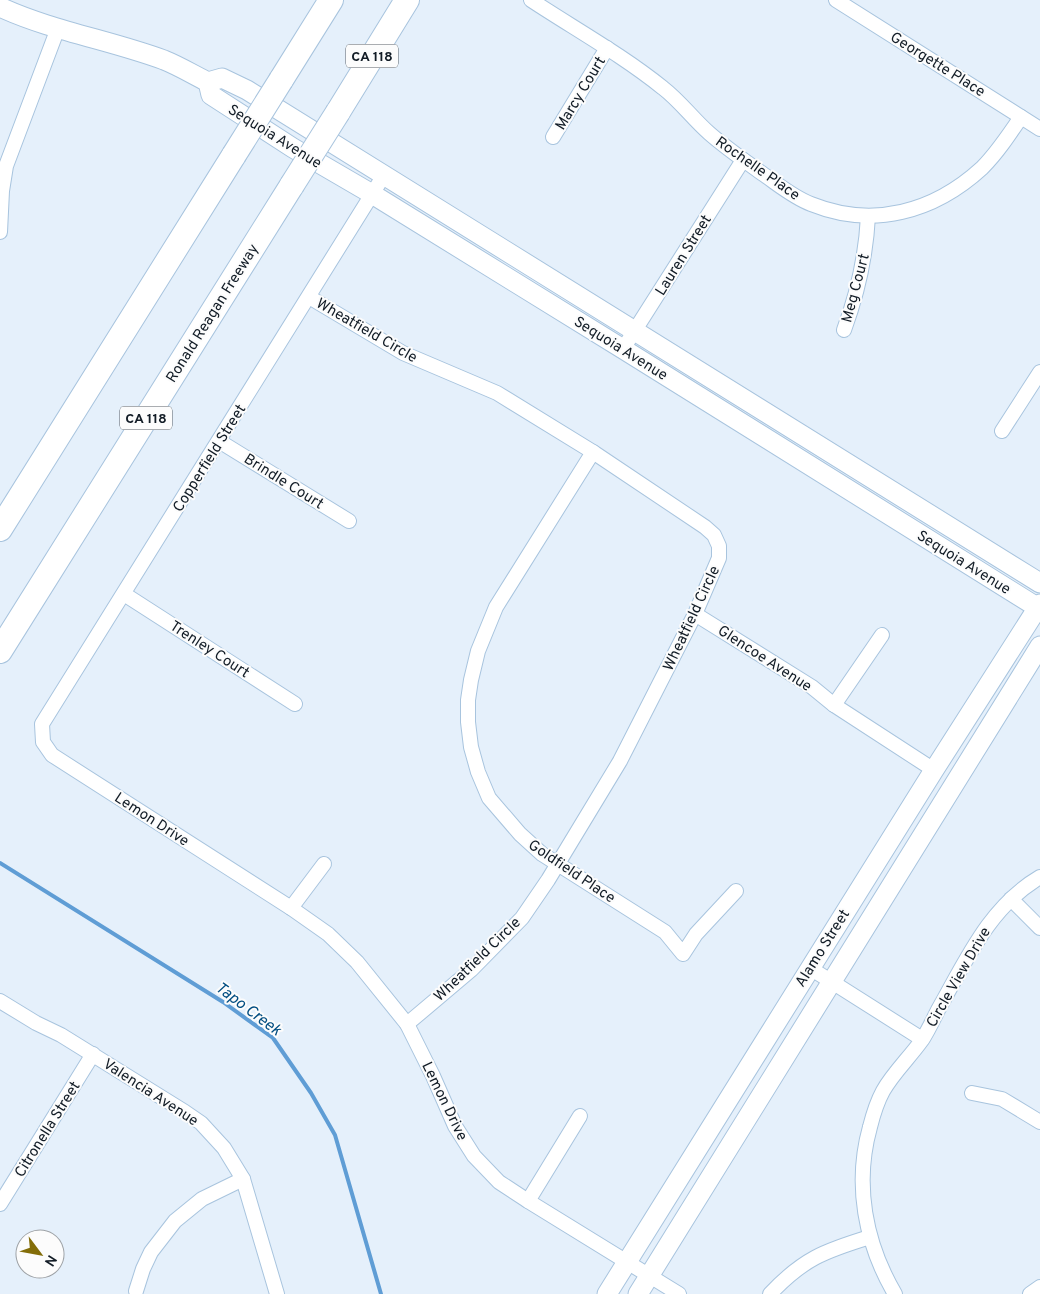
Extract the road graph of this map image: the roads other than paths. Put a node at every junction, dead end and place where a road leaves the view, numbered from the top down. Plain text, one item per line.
1 (331, 0) edge
2 (407, 0) edge
3 (531, 0) edge
4 (836, 0) edge
5 (0, 7) edge
6 (58, 28) junction
7 (607, 48) junction
8 (208, 82) junction
9 (1021, 117) junction
10 (1040, 129) edge
11 (553, 138) dead end
12 (743, 160) junction
13 (384, 175) junction
14 (372, 194) junction
15 (868, 216) junction
16 (0, 232) edge
17 (309, 297) junction
18 (844, 330) dead end
19 (634, 331) junction
20 (623, 349) junction
21 (1040, 372) edge
22 (1002, 431) dead end
23 (219, 441) junction
24 (593, 452) junction
25 (349, 521) dead end
26 (0, 529) edge
27 (1040, 583) edge
28 (124, 594) junction
29 (1039, 607) edge
30 (695, 614) junction
31 (882, 635) dead end
32 (1040, 646) edge
33 (0, 651) edge
34 (295, 704) dead end
35 (834, 705) junction
36 (43, 742) joint
37 (934, 770) junction
38 (557, 863) junction
39 (324, 864) dead end
40 (1040, 877) edge
41 (736, 891) dead end
42 (1011, 899) junction
43 (291, 908) junction
44 (1040, 928) edge
45 (810, 968) junction
46 (831, 982) junction
47 (0, 1001) edge
48 (407, 1024) junction
49 (922, 1039) junction
50 (94, 1054) junction
51 (972, 1093) dead end
52 (580, 1116) dead end
53 (1040, 1122) edge
54 (242, 1179) junction
55 (1, 1201) edge
56 (528, 1201) junction
57 (870, 1237) junction
58 (626, 1263) junction
59 (650, 1276) junction
60 (1040, 1287) edge
61 (136, 1291) dead end
62 (277, 1294) edge
63 (607, 1294) edge
64 (638, 1294) edge
65 (679, 1294) edge
66 (770, 1294) edge
67 (895, 1294) edge
68 (1030, 1294) edge

1 - 26 highway, bridge
2 - 33 highway, Ronald Reagan Freeway / CA 118, bridge
3 - 7 street, Rochelle Place
4 - 9 street, Georgette Place
5 - 6 main road, Sequoia Avenue
6 - 8 main road, Sequoia Avenue
6 - 16 street
7 - 11 street, Marcy Court
7 - 12 street, Rochelle Place
8 - 13 main road, Sequoia Avenue
8 - 14 main road, Sequoia Avenue
9 - 10 street, Georgette Place
9 - 15 street, Rochelle Place
12 - 15 street, Rochelle Place
12 - 19 street, Lauren Street
13 - 14 street, Copperfield Street
13 - 19 main road, Sequoia Avenue
14 - 17 street, Copperfield Street
14 - 20 main road, Sequoia Avenue
15 - 18 street, Meg Court
17 - 23 street, Copperfield Street
17 - 24 street, Wheatfield Circle
19 - 20 street, Lauren Street
19 - 27 main road, Sequoia Avenue
20 - 29 main road, Sequoia Avenue
21 - 22 street
23 - 25 street, Brindle Court
23 - 28 street, Copperfield Street
24 - 30 street, Wheatfield Circle
24 - 38 street, Goldfield Place
28 - 34 street, Trenley Court
28 - 36 street, Copperfield Street
29 - 37 main road, Alamo Street
30 - 35 street, Glencoe Avenue
30 - 38 street, Wheatfield Circle
31 - 35 street
32 - 46 main road, Alamo Street
35 - 37 street, Glencoe Avenue
36 - 43 street, Lemon Drive
37 - 45 main road, Alamo Street
38 - 41 street, Goldfield Place
38 - 48 street, Wheatfield Circle
39 - 43 street
40 - 42 street, Circle View Drive
42 - 44 street
42 - 49 street, Circle View Drive
43 - 48 street, Lemon Drive
45 - 46 street
45 - 58 main road, Alamo Street
46 - 49 street
46 - 59 main road, Alamo Street
47 - 50 street, Valencia Avenue
48 - 56 street, Lemon Drive
49 - 57 street, Circle View Drive
50 - 54 street, Valencia Avenue
50 - 55 street, Citronella Street
51 - 53 street
52 - 56 street
54 - 61 street
54 - 62 street, Valencia Avenue
56 - 58 street, Lemon Drive
57 - 66 street
57 - 67 street, Circle View Drive
58 - 59 street, Lemon Drive
58 - 63 main road, Alamo Street
59 - 64 main road, Alamo Street
59 - 65 street, Lemon Drive
60 - 68 street

